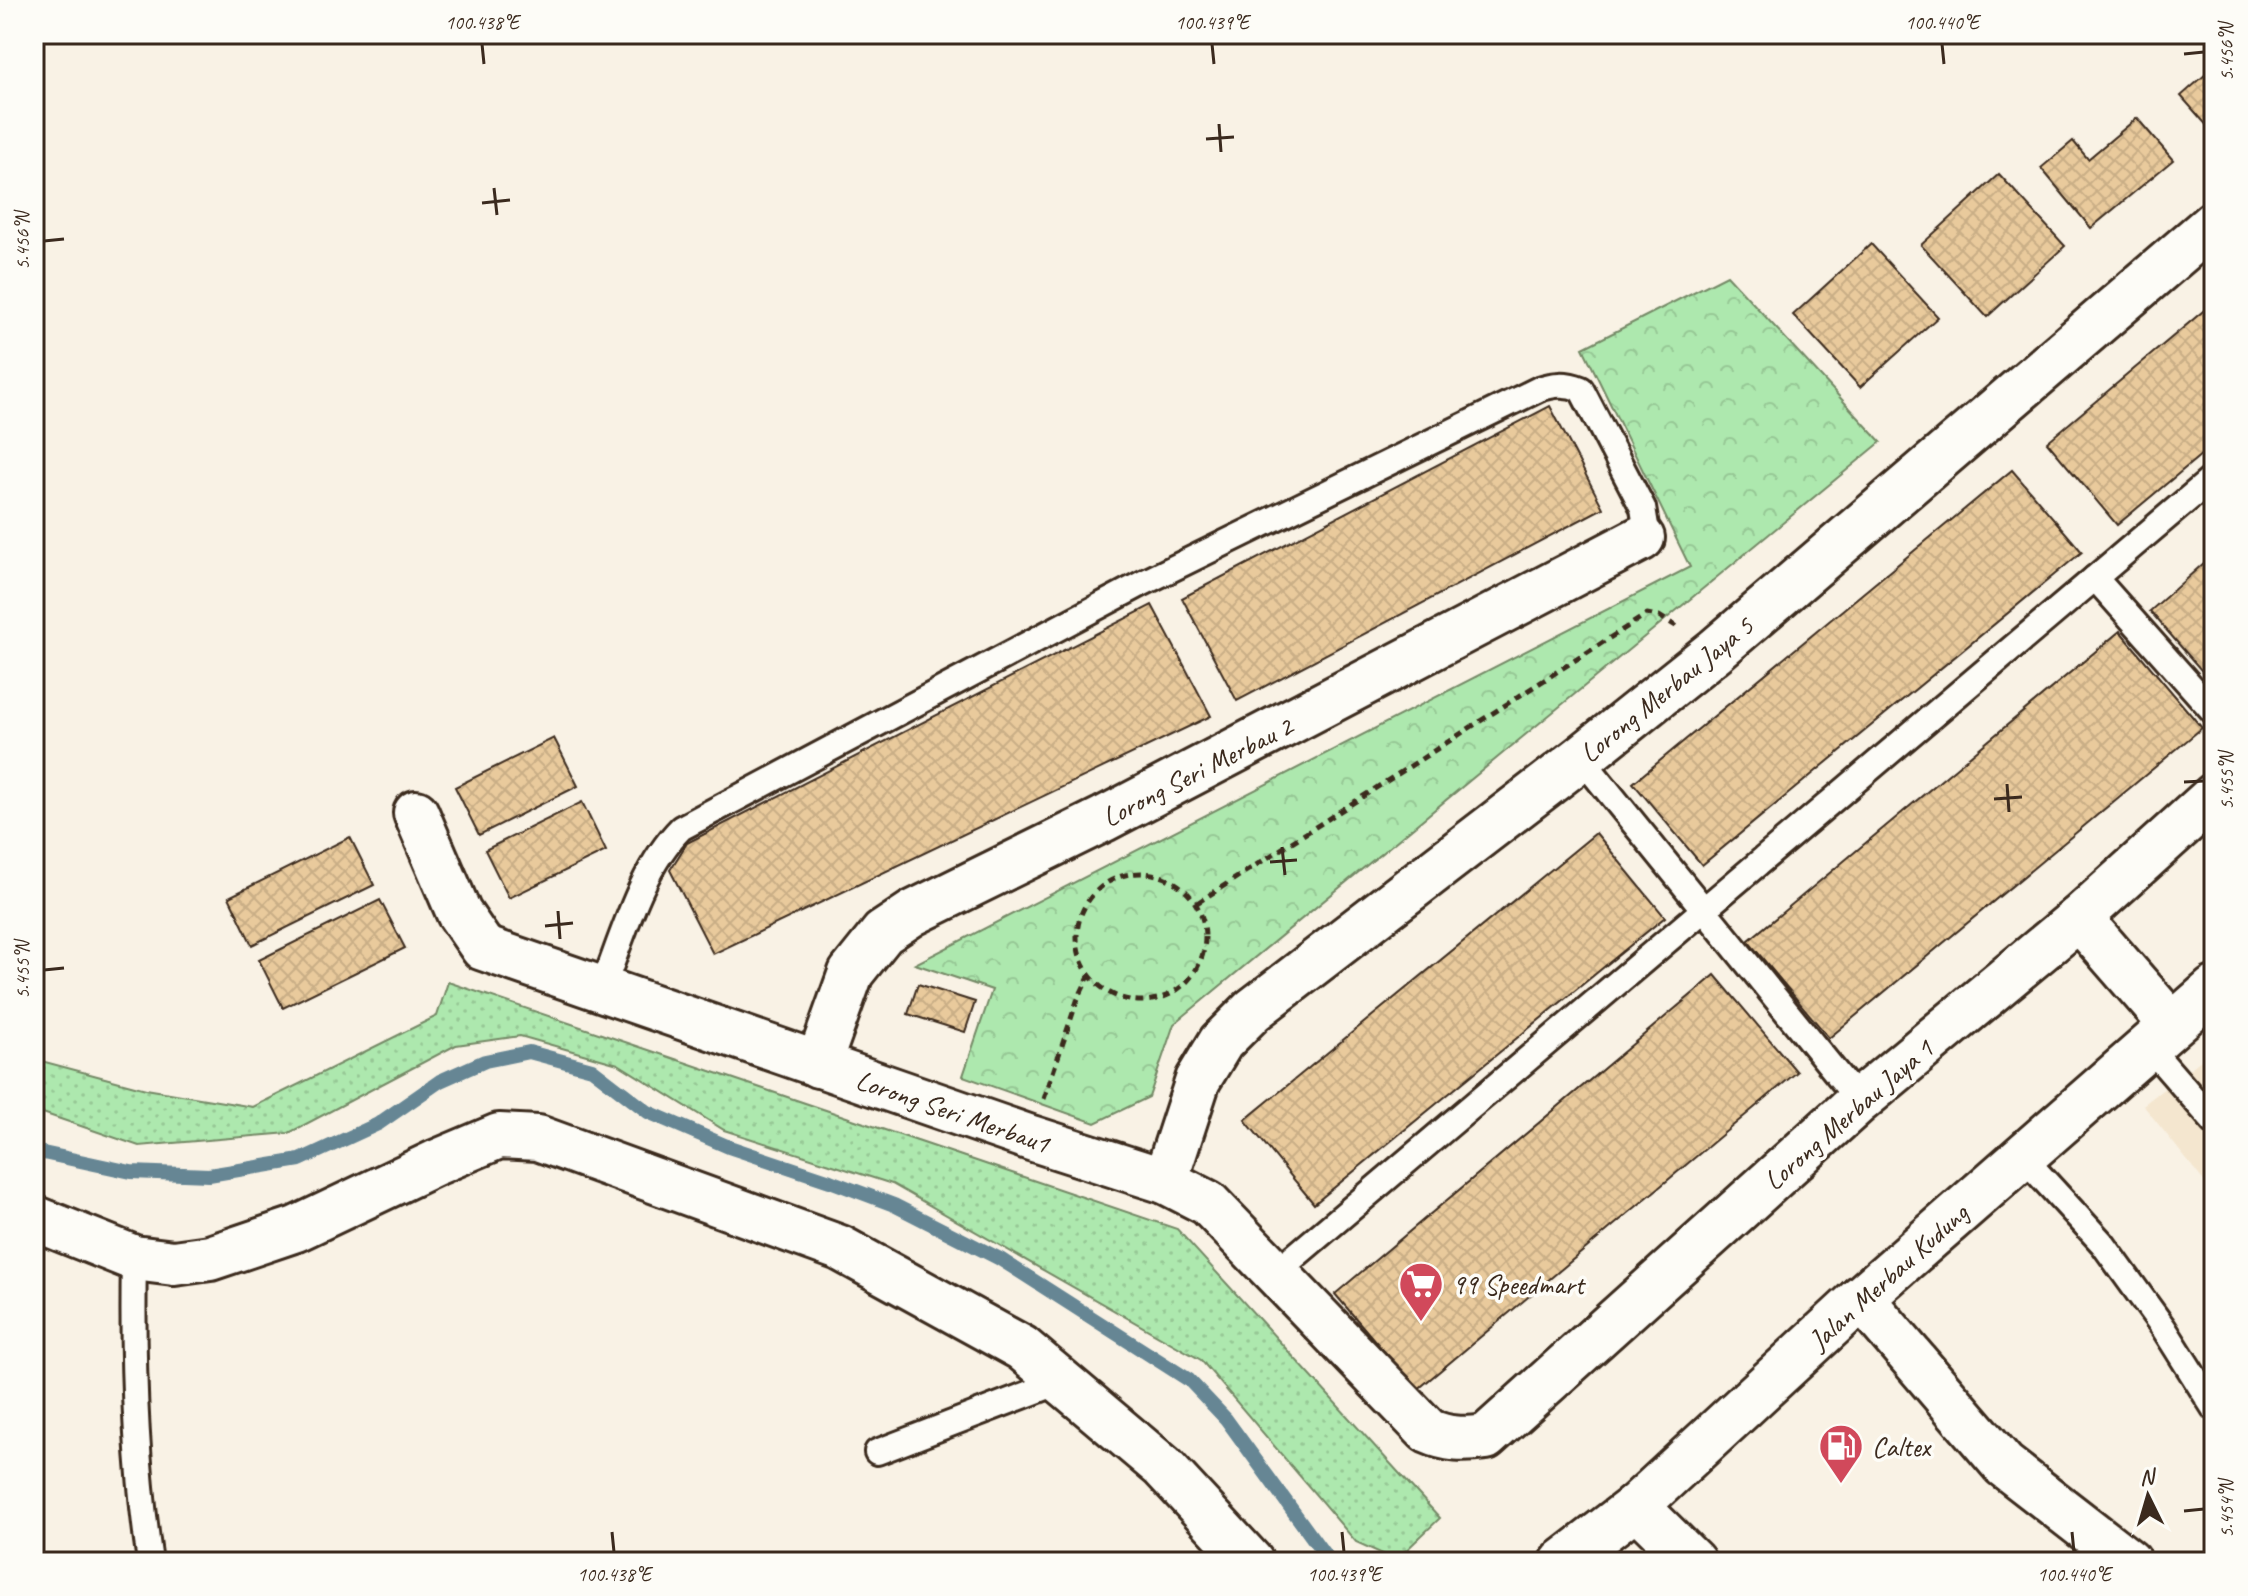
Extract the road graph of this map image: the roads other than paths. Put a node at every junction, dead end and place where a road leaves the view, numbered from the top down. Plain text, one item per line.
1 (2214, 223) edge
2 (2214, 477) edge
3 (1642, 538) joint
4 (2095, 578) junction
5 (2214, 712) edge
6 (1581, 758) junction
7 (2214, 796) edge
8 (416, 813) dead end
9 (1704, 909) junction
10 (2079, 918) junction
11 (602, 989) junction
12 (2214, 989) edge
13 (2160, 1035) junction
14 (818, 1065) junction
15 (1859, 1101) junction
16 (2214, 1122) edge
17 (2023, 1157) junction
18 (1165, 1181) junction
19 (34, 1218) edge
20 (134, 1258) junction
21 (1274, 1274) junction
22 (1861, 1298) junction
23 (1062, 1381) junction
24 (2214, 1408) edge
25 (1486, 1437) joint
26 (877, 1452) dead end
27 (1636, 1506) junction
28 (150, 1562) edge
29 (1251, 1562) edge
30 (1563, 1562) edge
31 (1693, 1562) edge
32 (2129, 1562) edge

1 - 6 street, Lorong Merbau Jaya 5
2 - 4 lane
3 - 11 lane
3 - 14 street, Lorong Seri Merbau 2
4 - 5 lane
4 - 9 lane
6 - 9 lane
6 - 18 street, Lorong Merbau Jaya 5
7 - 10 street, Lorong Merbau Jaya 1
8 - 11 street, Lorong Seri Merbau1
9 - 15 lane
9 - 21 lane
10 - 13 street
10 - 15 street, Lorong Merbau Jaya 1
11 - 14 street, Lorong Seri Merbau1
12 - 13 street, Jalan Merbau Kudung
13 - 16 lane
13 - 17 street, Jalan Merbau Kudung
14 - 18 street, Lorong Seri Merbau1
15 - 25 street, Lorong Merbau Jaya 1
17 - 22 street, Jalan Merbau Kudung
17 - 24 lane
18 - 21 street, Lorong Seri Merbau1
19 - 20 street
20 - 23 street
20 - 28 lane
21 - 25 street, Lorong Seri Merbau1
22 - 27 street, Jalan Merbau Kudung
22 - 32 street
23 - 26 lane
23 - 29 street
27 - 30 street, Jalan Merbau Kudung
27 - 31 street

